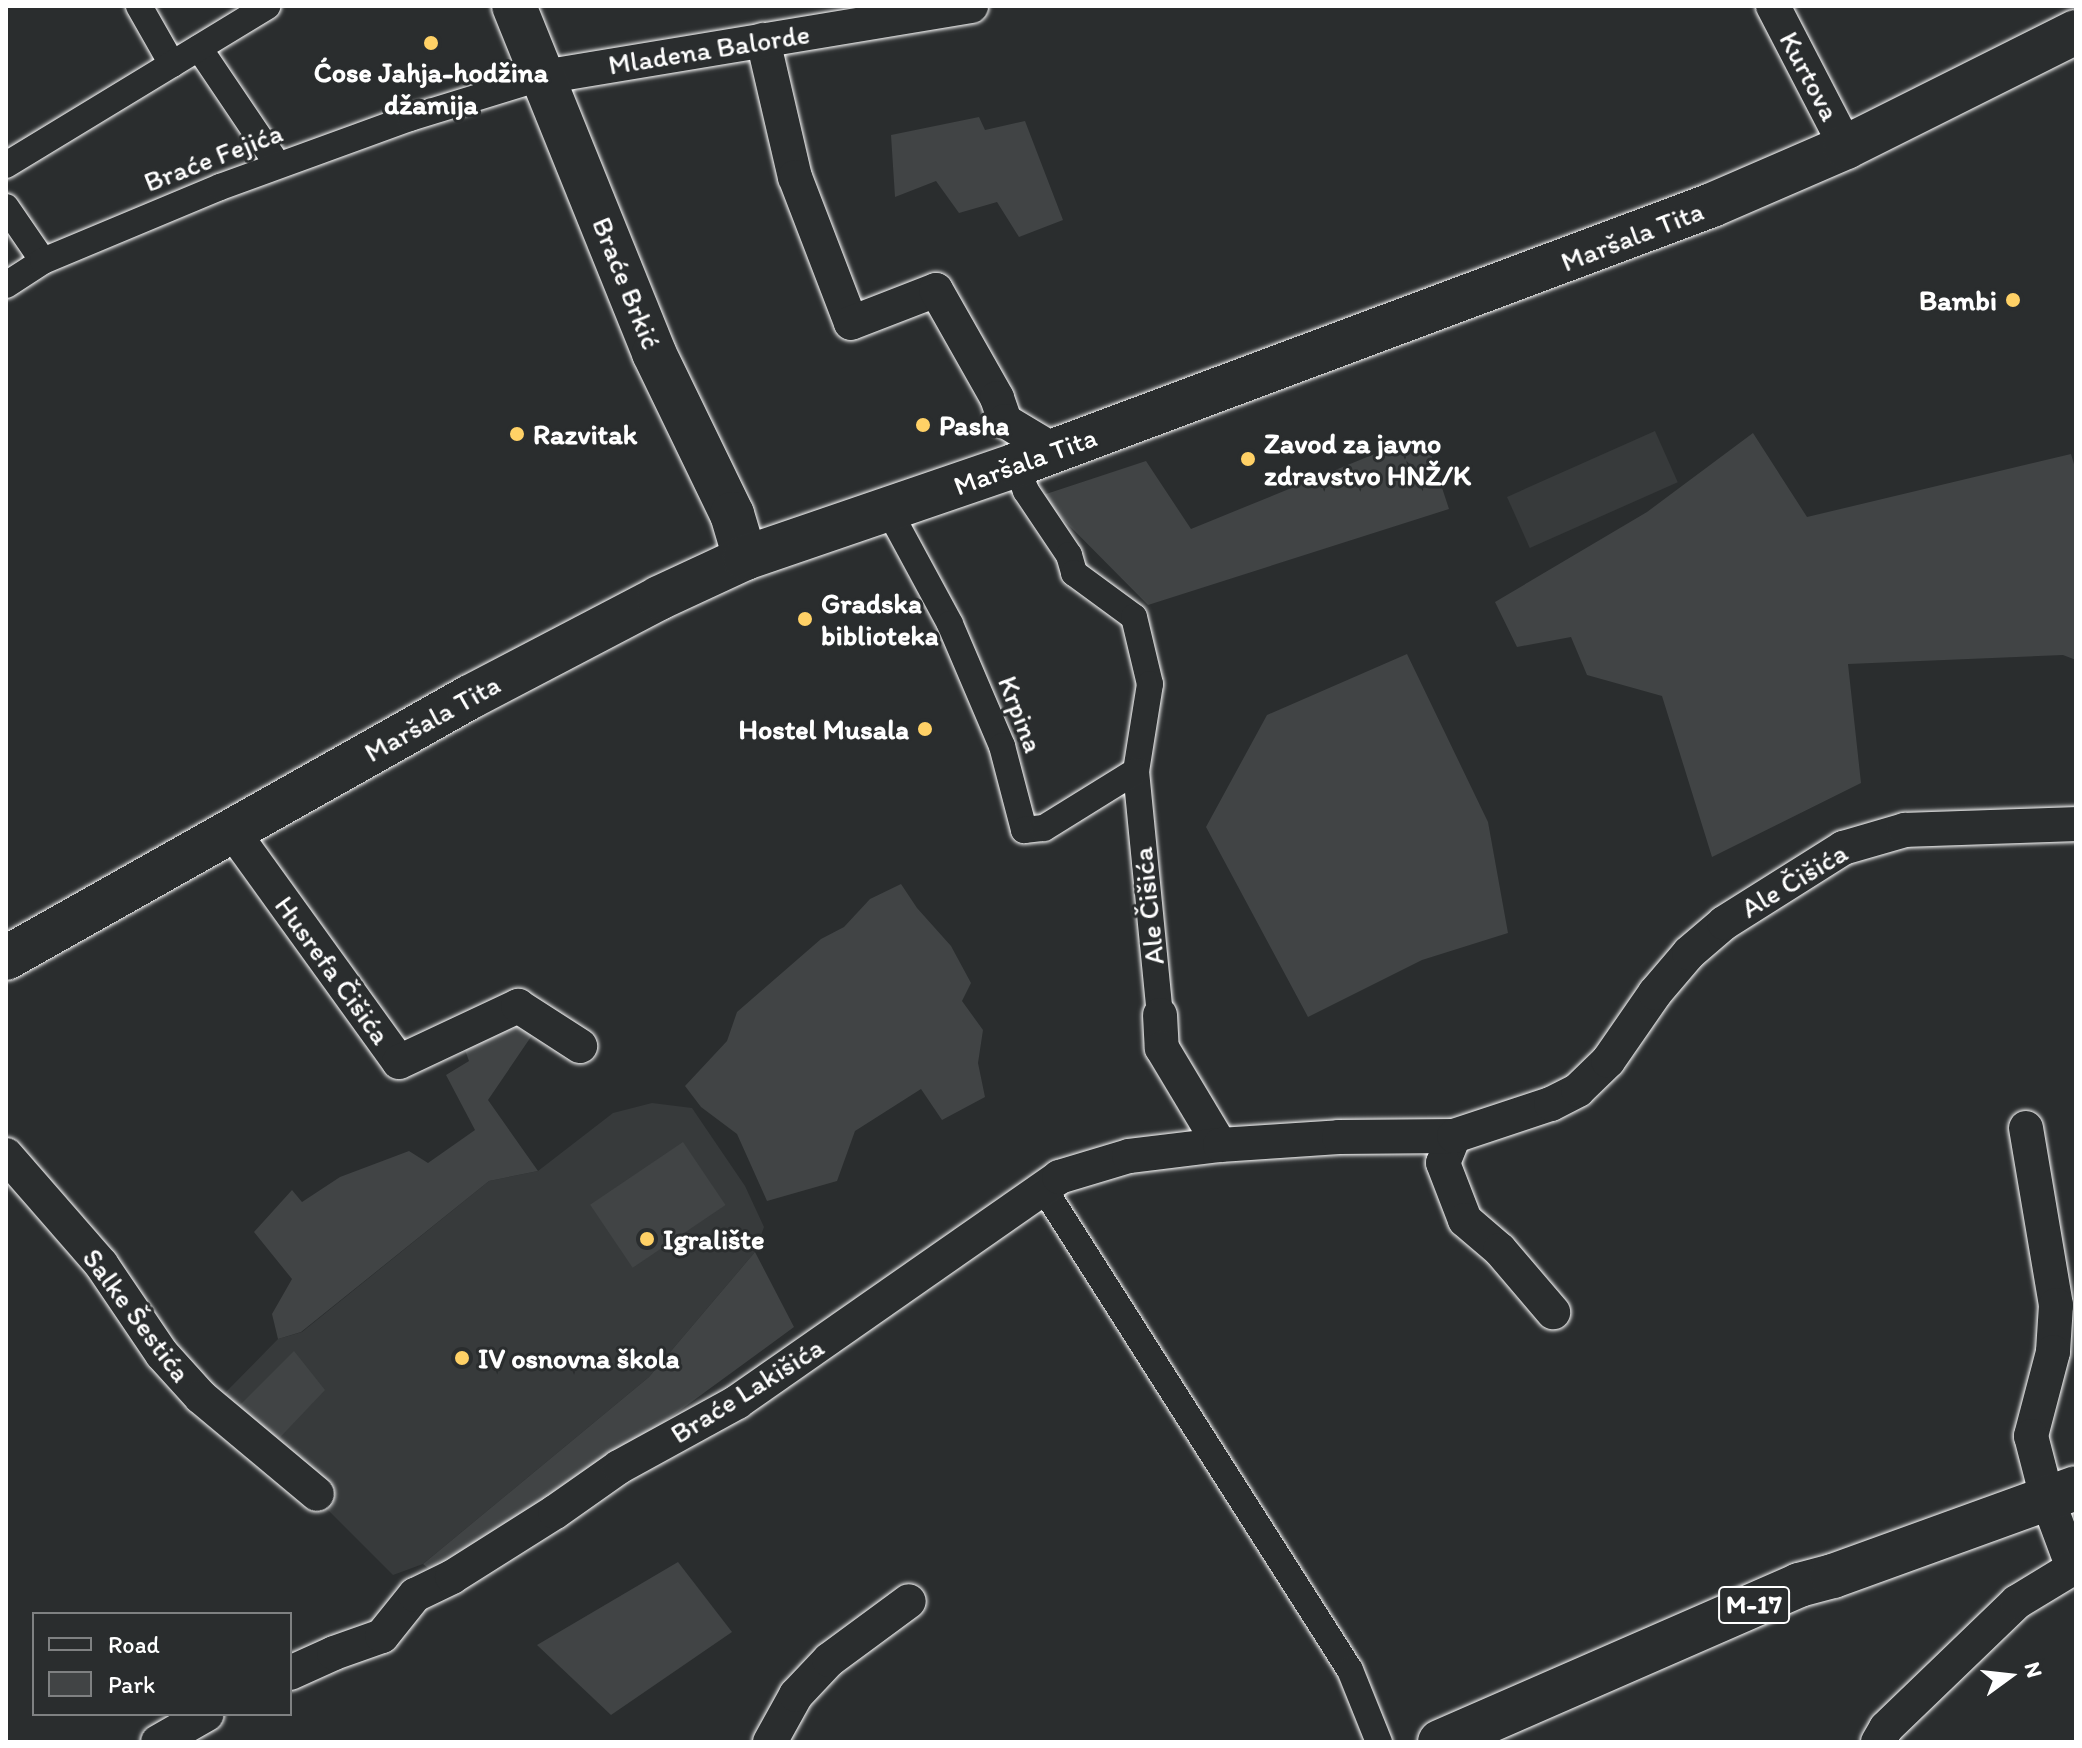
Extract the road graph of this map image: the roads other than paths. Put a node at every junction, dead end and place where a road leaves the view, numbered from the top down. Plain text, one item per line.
1 (139, 6) edge
2 (268, 6) edge
3 (514, 6) edge
4 (971, 6) edge
5 (1773, 6) edge
6 (2076, 32) edge
7 (763, 40) junction
8 (199, 48) junction
9 (172, 64) junction
10 (543, 77) junction
11 (1846, 147) junction
12 (6, 165) edge
13 (278, 165) junction
14 (6, 207) edge
15 (43, 261) junction
16 (6, 285) edge
17 (1034, 458) junction
18 (889, 511) junction
19 (745, 558) junction
20 (1136, 771) junction
21 (2076, 824) edge
22 (231, 829) junction
23 (6, 958) edge
24 (1160, 1015) joint
25 (580, 1046) dead end
26 (2026, 1128) dead end
27 (1454, 1136) junction
28 (1220, 1145) junction
29 (6, 1155) edge
30 (1044, 1189) junction
31 (1553, 1312) dead end
32 (2062, 1493) edge
33 (317, 1494) dead end
34 (2075, 1568) edge
35 (909, 1601) dead end
36 (292, 1672) edge
37 (204, 1716) edge
38 (158, 1742) edge
39 (770, 1742) edge
40 (1379, 1742) edge
41 (1440, 1742) edge
42 (1878, 1742) edge

1 - 9 street
2 - 8 street
3 - 10 street, Braće Brkić
4 - 7 street, Mladena Balorde
5 - 11 street, Kurtova
6 - 11 street, Maršala Tita
7 - 10 street, Mladena Balorde
7 - 17 street
8 - 9 street
8 - 13 street
9 - 12 street
10 - 13 street, Braće Fejića
10 - 19 street, Braće Brkić
11 - 17 street, Maršala Tita
13 - 15 street, Braće Fejića
14 - 15 street
15 - 16 street, Braće Fejića
17 - 18 street, Maršala Tita
17 - 20 street, Ale Čišića
18 - 19 street, Maršala Tita
18 - 20 street, Krpina
19 - 22 street, Maršala Tita
20 - 24 street, Ale Čišića
21 - 27 street, Ale Čišića
22 - 23 street, Maršala Tita
22 - 25 street, Husrefa Čišića
24 - 28 street, Ale Čišića
26 - 32 street
27 - 28 street, Ale Čišića
27 - 31 street
28 - 30 street, Braće Lakišića
29 - 33 street, Salke Šestića
30 - 36 street, Braće Lakišića
30 - 40 street
32 - 34 street
32 - 41 street, M-17
34 - 42 street
35 - 39 street
37 - 38 street

